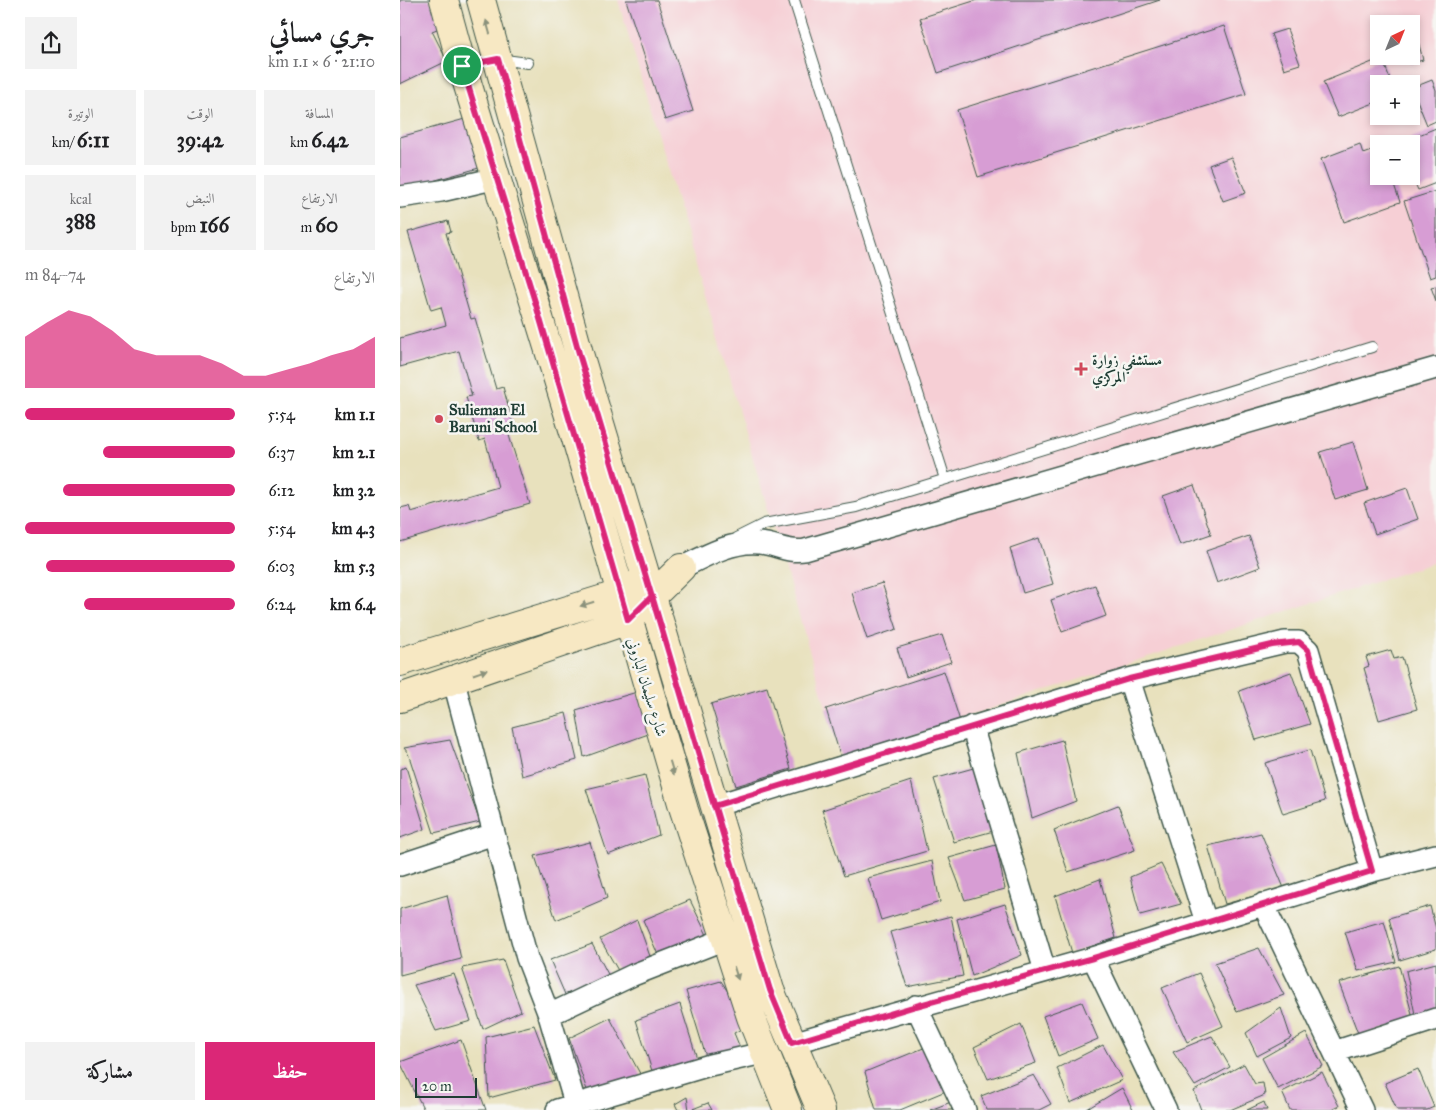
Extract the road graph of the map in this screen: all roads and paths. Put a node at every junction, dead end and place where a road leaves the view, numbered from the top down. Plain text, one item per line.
1 (444, 0) edge
2 (481, 0) edge
3 (794, 0) edge
4 (498, 59) junction
5 (528, 63) dead end
6 (462, 66) junction
7 (497, 178) junction
8 (400, 197) edge
9 (1372, 347) dead end
10 (1436, 368) edge
11 (945, 479) junction
12 (721, 550) junction
13 (681, 568) joint
14 (649, 587) junction
15 (620, 594) junction
16 (628, 620) junction
17 (400, 662) edge
18 (1129, 679) junction
19 (454, 682) junction
20 (400, 698) edge
21 (972, 726) junction
22 (714, 806) junction
23 (494, 834) junction
24 (1436, 855) edge
25 (400, 865) edge
26 (1372, 871) junction
27 (1262, 904) junction
28 (1206, 922) junction
29 (725, 939) junction
30 (1093, 958) junction
31 (1045, 971) junction
32 (916, 1006) junction
33 (549, 1014) junction
34 (1436, 1019) edge
35 (792, 1043) junction
36 (1334, 1052) junction
37 (763, 1053) junction
38 (570, 1108) edge
39 (788, 1110) edge
40 (821, 1110) edge
41 (965, 1110) edge
42 (1166, 1110) edge
43 (1362, 1110) edge

1 - 6 street, شارع سليمان الباروني
4 -> 2 street, شارع سليمان الباروني
3 - 11 lane
4 - 5 lane
4 - 6 lane
4 - 14 street, شارع سليمان الباروني
6 - 7 street, شارع سليمان الباروني
7 - 8 street
7 - 15 street, شارع سليمان الباروني
9 - 11 lane
10 - 12 street
11 - 12 lane
12 - 13 street
13 - 14 street
14 - 15 street
14 - 16 street
14 - 22 street, شارع سليمان الباروني
15 - 16 street, شارع سليمان الباروني
15 -> 17 street
19 -> 16 street
16 -> 29 street, شارع سليمان الباروني
18 - 21 street
18 - 26 street
18 - 28 street
19 - 20 street
19 - 23 street
21 - 22 street
21 - 31 street
22 - 35 street, شارع سليمان الباروني
23 - 25 street
23 - 33 street
24 - 26 street
26 - 27 street
27 - 28 street
27 - 36 street
28 - 30 street
29 - 33 street
29 -> 37 street, شارع سليمان الباروني
30 - 31 street
30 - 42 street
31 - 32 street
32 - 35 street
32 - 41 street
33 - 38 street
34 - 36 street
35 - 40 street, شارع سليمان الباروني
36 - 43 street
37 - 38 street
37 - 39 street, شارع سليمان الباروني

